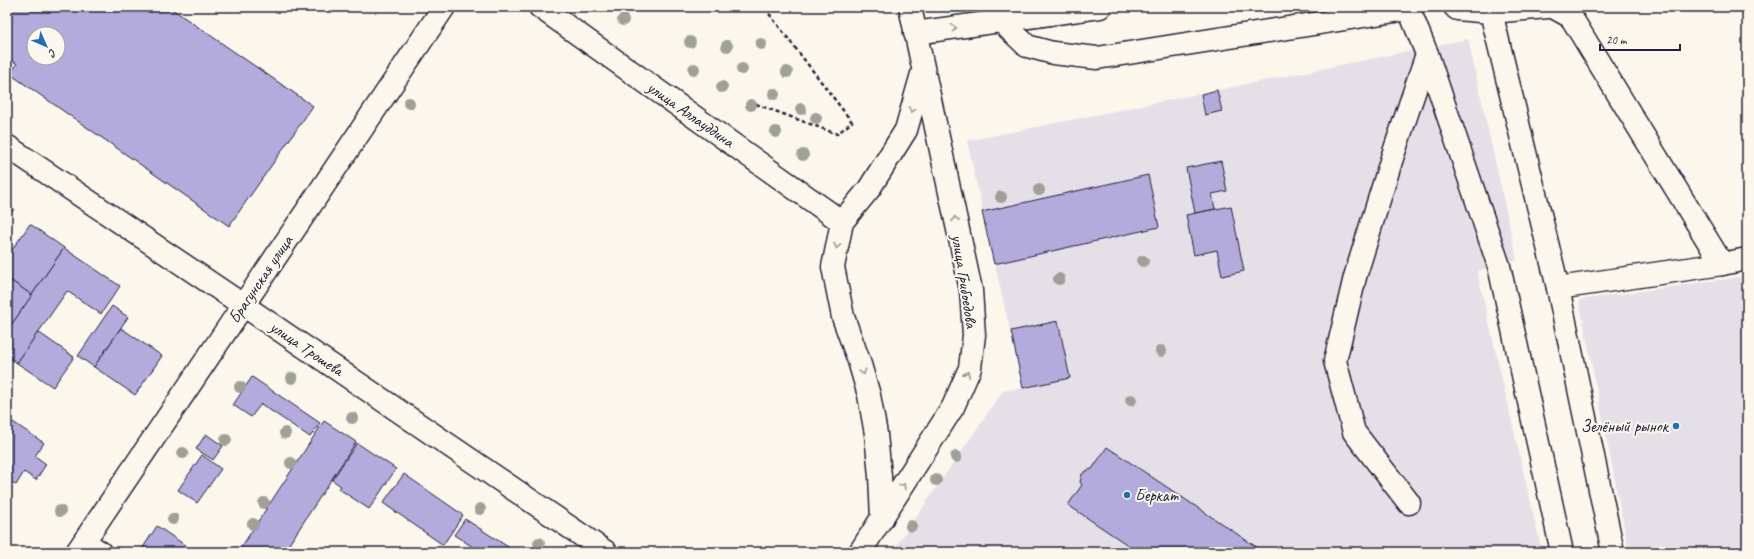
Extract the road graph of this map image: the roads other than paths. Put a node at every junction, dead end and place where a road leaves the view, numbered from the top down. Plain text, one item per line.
1 (444, 7) edge
2 (540, 7) edge
3 (910, 7) edge
4 (1100, 7) edge
5 (1456, 7) edge
6 (1548, 7) edge
7 (1553, 7) edge
8 (1408, 8) edge
9 (1491, 12) junction
10 (1000, 21) junction
11 (915, 34) junction
12 (1427, 54) junction
13 (923, 73) junction
14 (7, 146) edge
15 (842, 222) junction
16 (1747, 259) edge
17 (1722, 264) junction
18 (1558, 288) junction
19 (243, 304) junction
20 (1409, 503) dead end
21 (882, 519) junction
22 (87, 548) edge
23 (606, 552) edge
24 (860, 552) edge
25 (1562, 552) edge
26 (1613, 552) edge

1 - 19 street, Брагунская улица
2 - 15 street, улица Аллауддина
3 - 11 street, улица Грибоедова
4 - 10 street
5 - 9 street
6 - 9 street
7 - 17 street
8 - 10 street
8 - 12 street
9 - 18 street
11 -> 10 street
11 - 13 street, улица Грибоедова
12 - 20 street
12 - 25 street
13 -> 15 street
21 -> 13 street, улица Грибоедова
14 - 19 street, улица Трошева
15 -> 21 street
16 - 17 street
17 - 18 street
18 - 26 street
19 - 22 street, Брагунская улица
19 - 23 street, улица Трошева
21 - 24 street, улица Грибоедова

